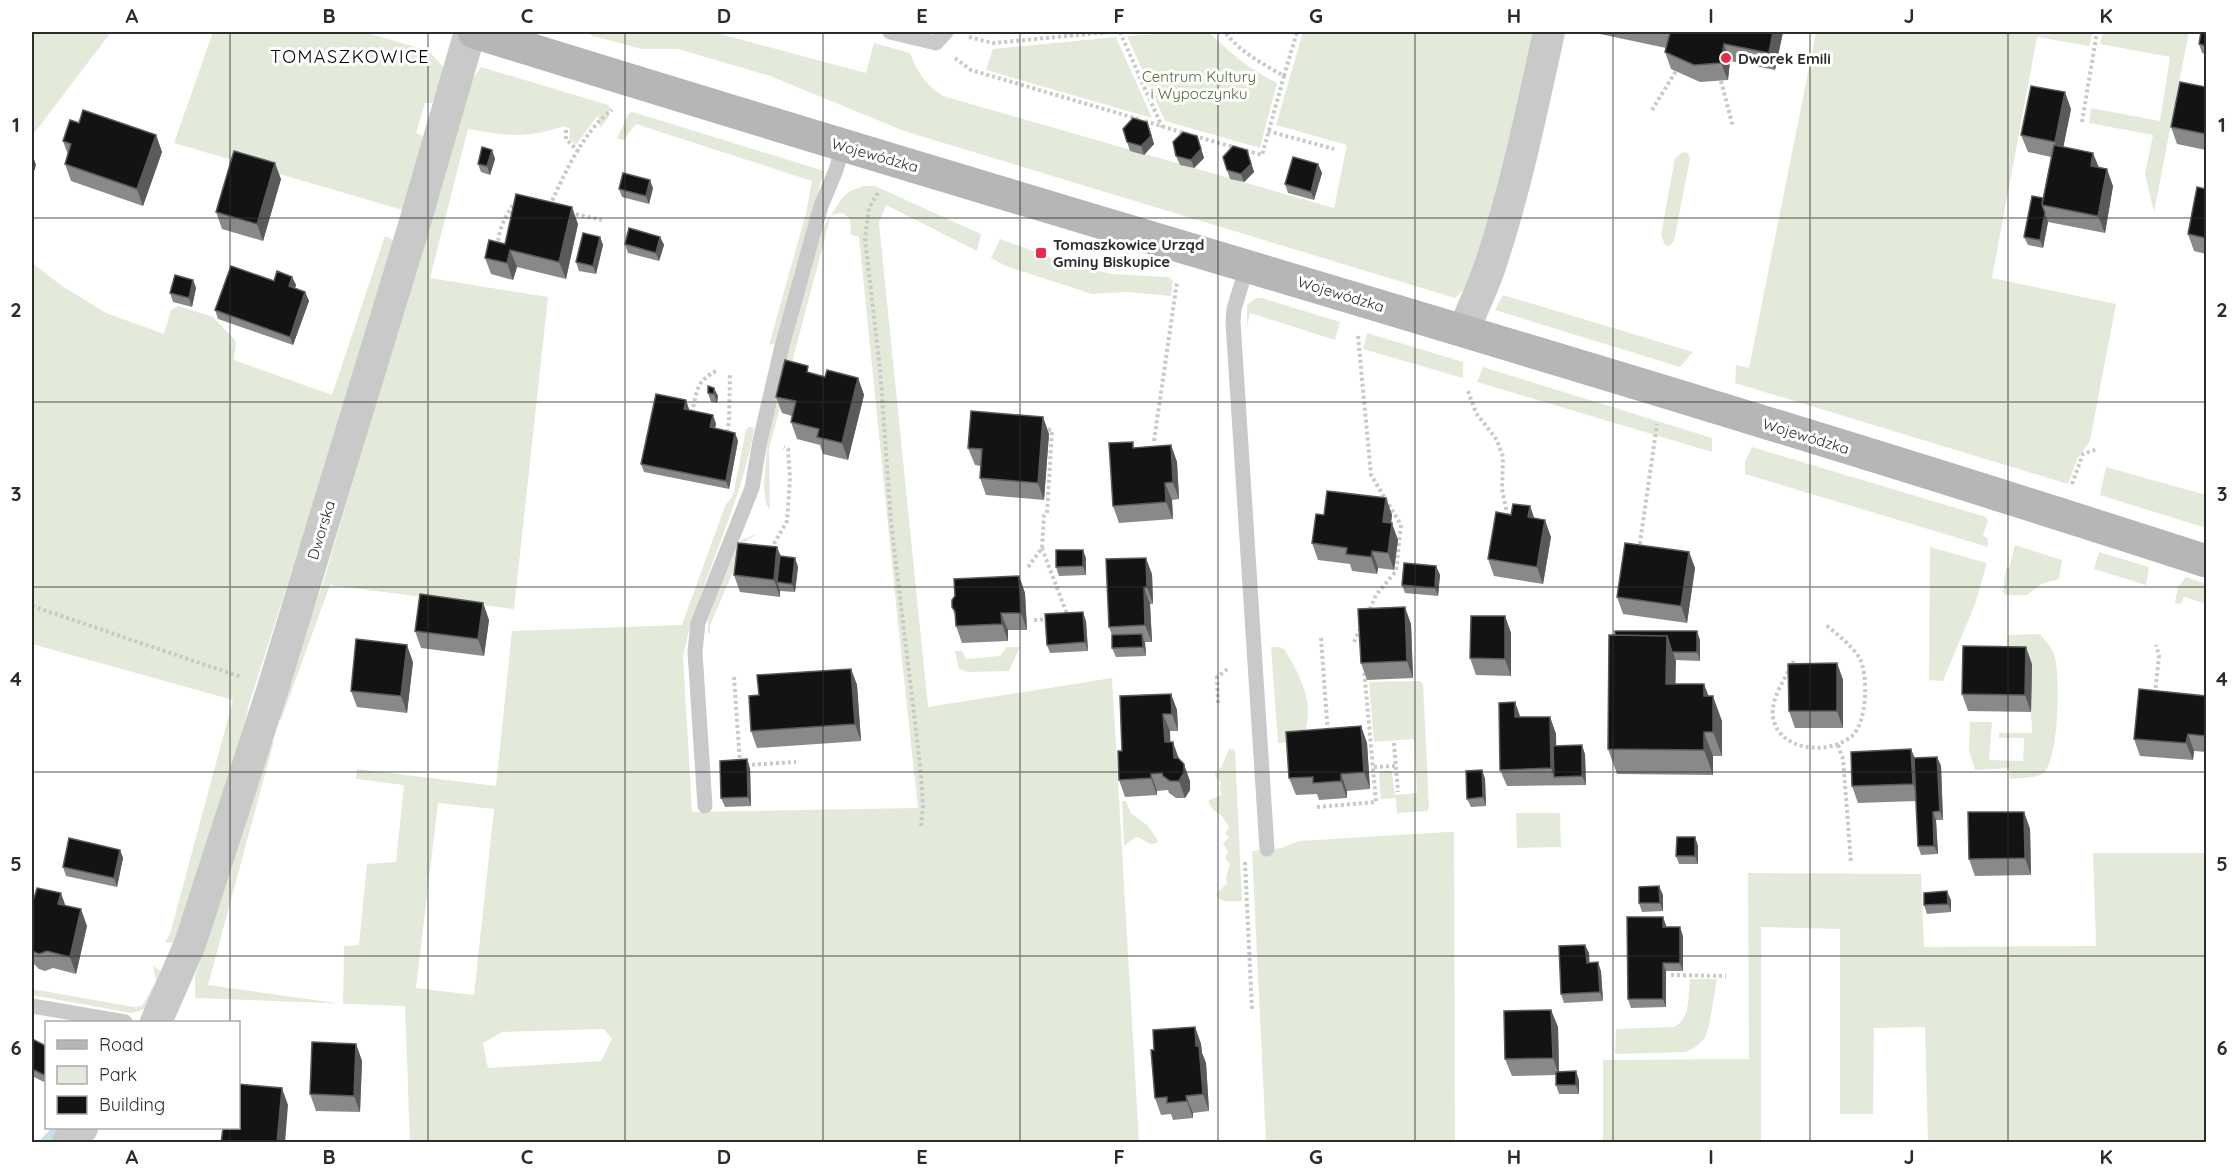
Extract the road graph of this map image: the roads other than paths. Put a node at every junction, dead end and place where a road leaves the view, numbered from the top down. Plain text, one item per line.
1 (472, 32) edge
2 (890, 32) edge
3 (1549, 32) edge
4 (948, 36) edge
5 (843, 146) junction
6 (1247, 266) junction
7 (1464, 331) junction
8 (2206, 561) edge
9 (705, 806) dead end
10 (1267, 849) dead end
11 (32, 1006) edge
12 (114, 1021) edge
13 (157, 1021) edge
14 (81, 1129) edge
15 (68, 1143) edge

1 - 5 main road, Wojewódzka
1 - 13 street, Dworska
2 - 4 lane
3 - 7 street
5 - 6 main road, Wojewódzka
5 - 9 lane
6 - 7 main road, Wojewódzka
6 - 10 lane
7 - 8 main road, Wojewódzka
11 - 12 lane
14 - 15 street

